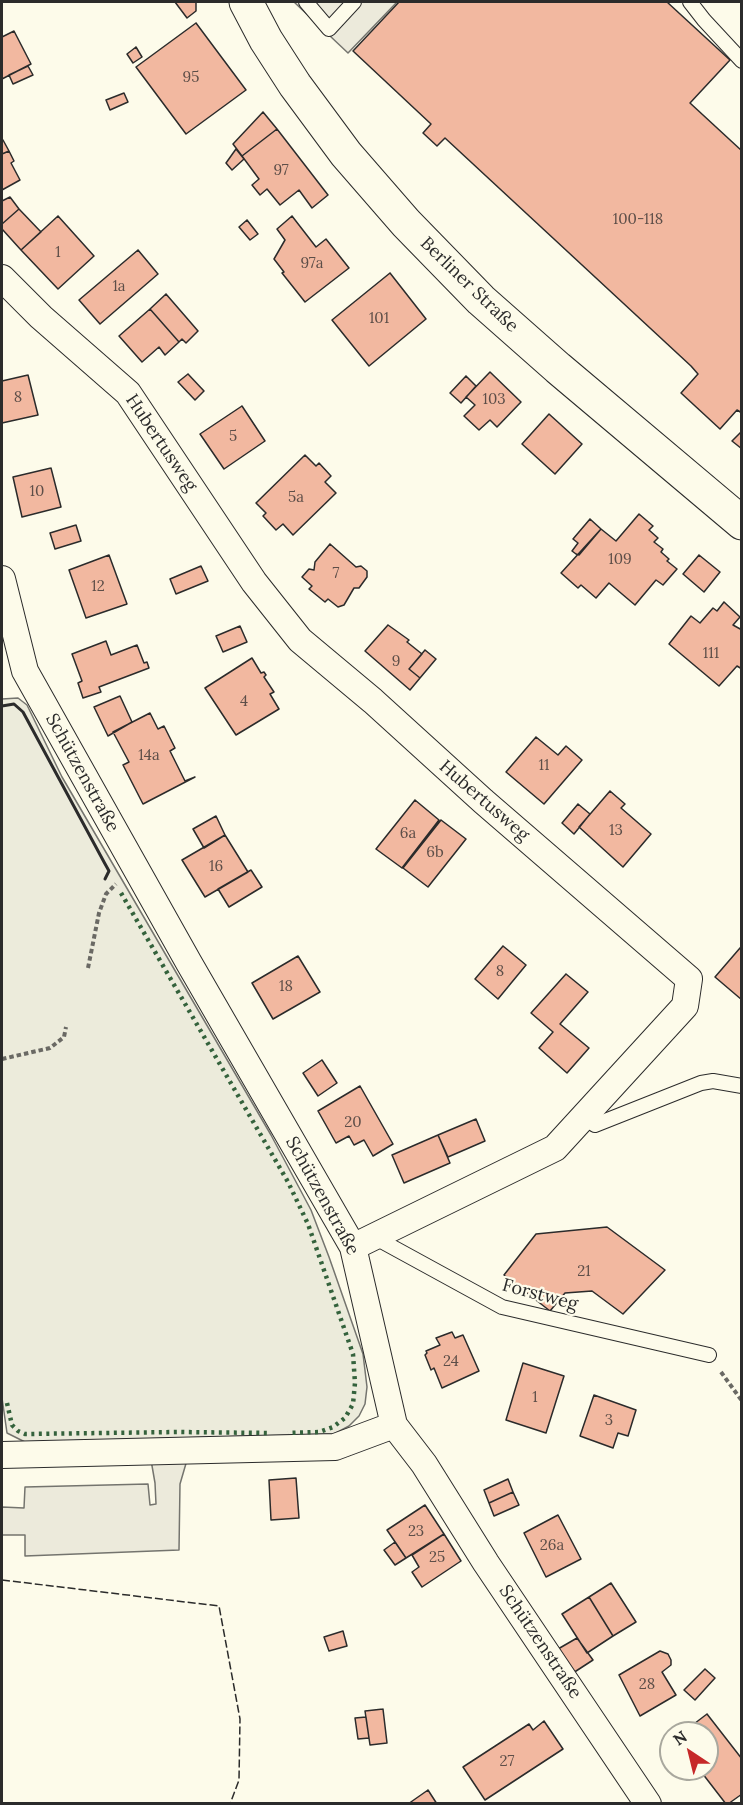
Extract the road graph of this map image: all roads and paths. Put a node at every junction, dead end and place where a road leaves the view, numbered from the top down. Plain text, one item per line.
1 (246, 2) edge
2 (306, 2) edge
3 (354, 2) edge
4 (690, 2) edge
5 (741, 61) edge
6 (2, 278) edge
7 (741, 523) edge
8 (2, 579) edge
9 (13, 674) edge
10 (136, 870) junction
11 (88, 968) dead end
12 (66, 1027) dead end
13 (2, 1059) edge
14 (741, 1086) edge
15 (583, 1117) junction
16 (364, 1242) junction
17 (709, 1355) joint
18 (741, 1401) edge
19 (394, 1425) junction
20 (2, 1455) edge
21 (648, 1803) edge

1 - 7 main road, Berliner Straße
2 - 3 lane
4 - 5 lane
6 - 15 street, Hubertusweg
8 - 9 street, Schützenstraße
9 - 10 street, Schützenstraße
10 - 11 path
10 - 16 street, Schützenstraße
12 - 13 path
14 - 15 lane
15 - 16 street, Hubertusweg
16 - 17 lane, Forstweg
16 - 19 street, Schützenstraße
17 - 18 path
19 - 20 street
19 - 21 street, Schützenstraße

